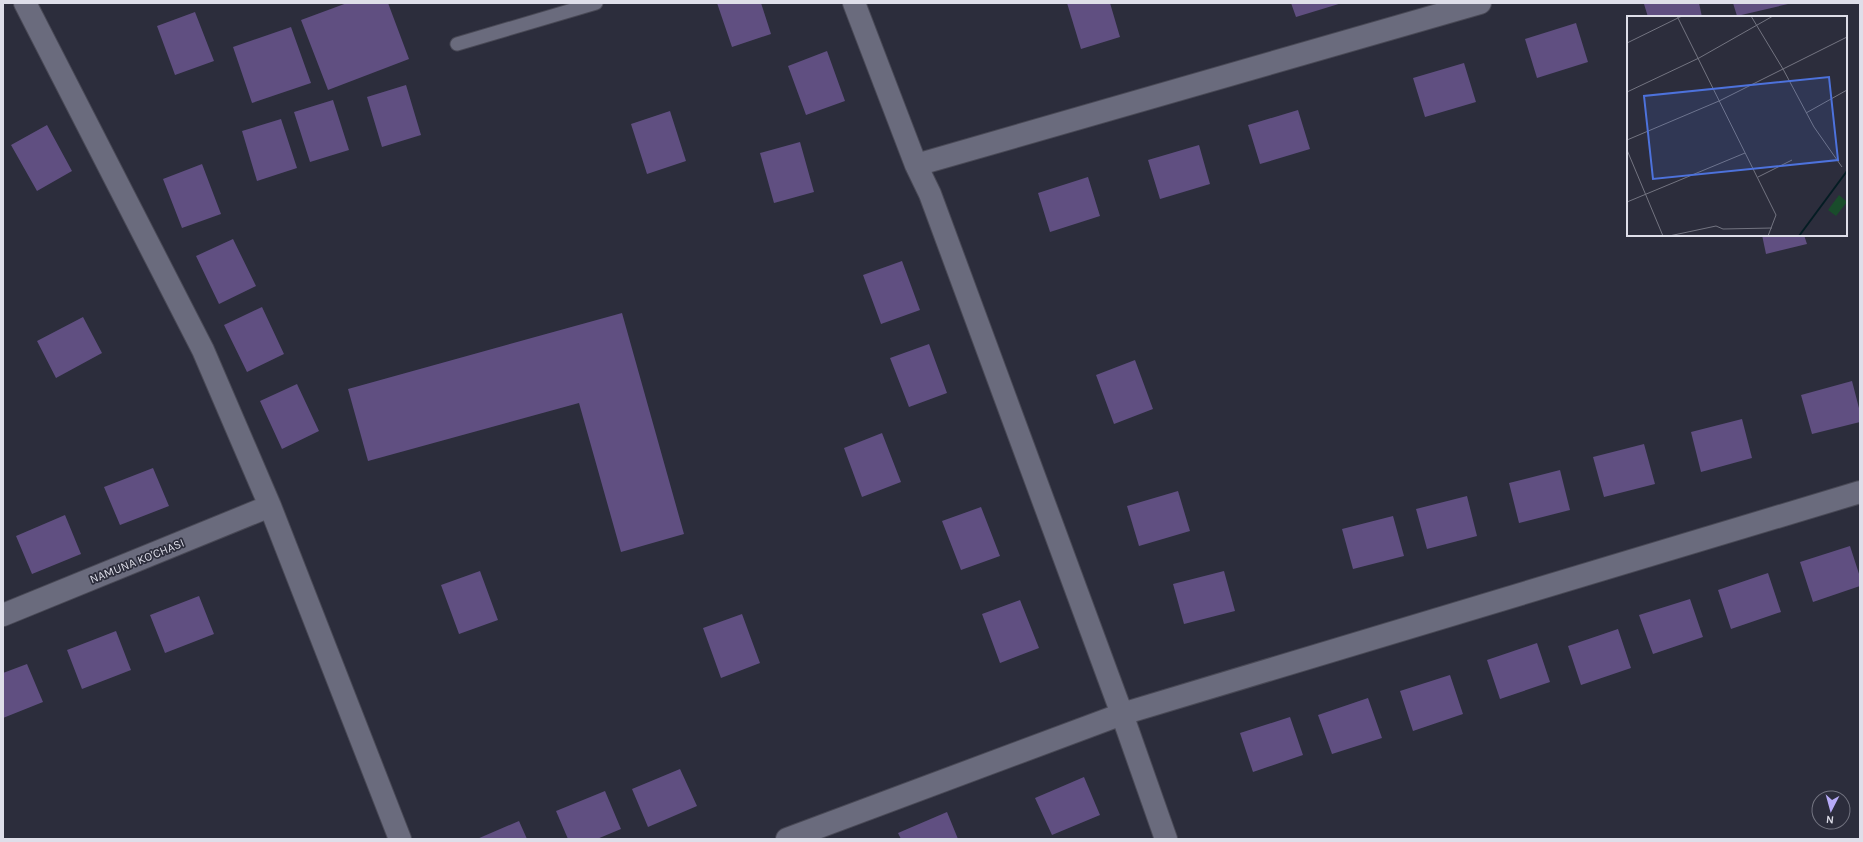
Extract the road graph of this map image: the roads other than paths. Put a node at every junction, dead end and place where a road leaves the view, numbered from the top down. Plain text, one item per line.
1 (25, 3) edge
2 (596, 3) edge
3 (854, 3) edge
4 (1480, 3) edge
5 (457, 44) dead end
6 (916, 165) junction
7 (1860, 492) edge
8 (270, 506) junction
9 (3, 616) edge
10 (1122, 714) junction
11 (400, 839) edge
12 (787, 839) edge
13 (1166, 839) edge

1 - 8 street
2 - 5 lane
3 - 6 street
4 - 6 street
6 - 10 street
7 - 10 street
8 - 9 street, NAMUNA KO'CHASI
8 - 11 street
10 - 12 street
10 - 13 street

